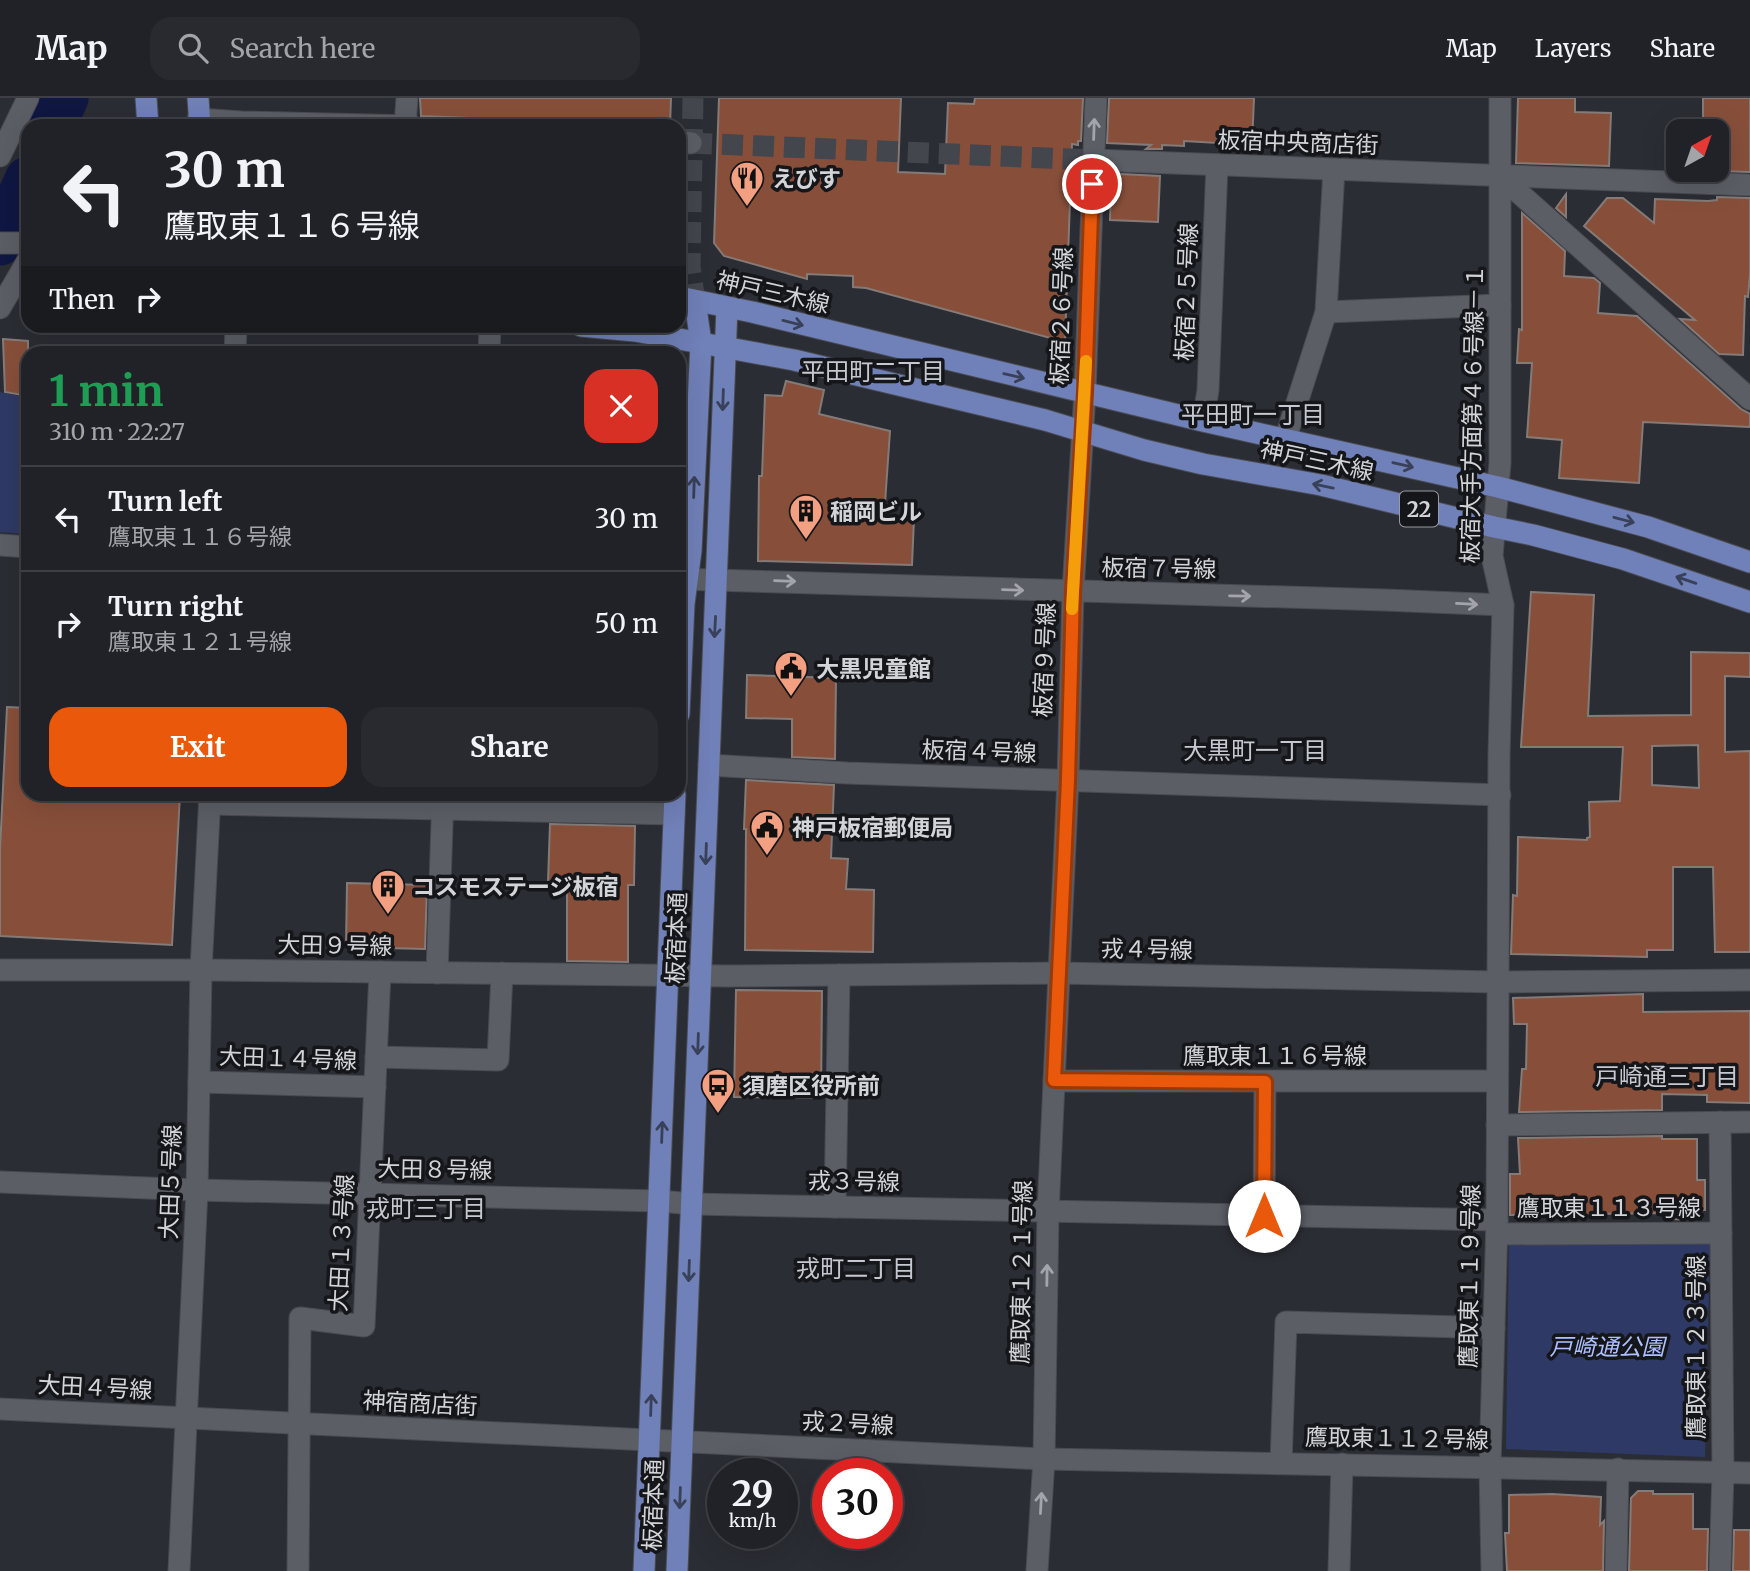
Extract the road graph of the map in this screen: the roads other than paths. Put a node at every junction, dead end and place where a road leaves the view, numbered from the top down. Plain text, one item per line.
1 (28, 98) edge
2 (146, 98) edge
3 (407, 98) edge
4 (1096, 98) edge
5 (1500, 98) edge
6 (199, 114) edge
7 (148, 119) edge
8 (285, 119) edge
9 (406, 119) edge
10 (8, 122) edge
11 (0, 156) edge
12 (1093, 160) junction
13 (1217, 165) junction
14 (1334, 169) junction
15 (1500, 176) junction
16 (1750, 185) edge
17 (0, 243) edge
18 (21, 243) edge
19 (21, 272) edge
20 (687, 299) edge
21 (1500, 305) junction
22 (727, 307) junction
23 (0, 308) edge
24 (1326, 312) junction
25 (646, 333) edge
26 (701, 343) junction
27 (725, 348) junction
28 (1085, 392) junction
29 (1750, 398) edge
30 (1203, 421) junction
31 (1083, 432) junction
32 (1285, 440) junction
33 (1498, 487) junction
34 (1494, 527) junction
35 (0, 545) edge
36 (21, 546) edge
37 (1750, 562) edge
38 (686, 568) edge
39 (686, 579) edge
40 (717, 579) junction
41 (1073, 592) junction
42 (1750, 602) edge
43 (1503, 606) junction
44 (709, 765) junction
45 (1068, 780) junction
46 (1500, 795) junction
47 (210, 801) edge
48 (365, 801) edge
49 (443, 802) edge
50 (675, 804) edge
51 (0, 970) edge
52 (201, 970) junction
53 (380, 972) junction
54 (437, 973) junction
55 (502, 973) junction
56 (1059, 973) junction
57 (669, 974) junction
58 (701, 975) junction
59 (839, 975) junction
60 (1750, 980) edge
61 (1497, 982) junction
62 (376, 1056) junction
63 (1054, 1080) junction
64 (1496, 1081) junction
65 (199, 1082) junction
66 (1265, 1082) junction
67 (375, 1087) junction
68 (1720, 1122) junction
69 (1750, 1122) edge
70 (1497, 1125) junction
71 (0, 1182) edge
72 (197, 1190) junction
73 (370, 1194) junction
74 (660, 1200) junction
75 (692, 1204) junction
76 (835, 1207) junction
77 (1048, 1212) junction
78 (1264, 1216) junction
79 (1497, 1227) junction
80 (1721, 1233) junction
81 (1494, 1328) junction
82 (0, 1409) edge
83 (188, 1419) junction
84 (299, 1424) junction
85 (650, 1439) junction
86 (682, 1441) junction
87 (1044, 1459) junction
88 (1281, 1463) junction
89 (1342, 1464) junction
90 (1490, 1466) junction
91 (1618, 1469) junction
92 (1723, 1472) junction
93 (1750, 1473) edge
94 (179, 1571) edge
95 (298, 1571) edge
96 (644, 1571) edge
97 (677, 1571) edge
98 (1037, 1571) edge
99 (1339, 1571) edge
100 (1492, 1571) edge
101 (1616, 1571) edge
102 (1720, 1571) edge

1 - 10 street
2 - 7 main road
3 - 9 street
12 -> 4 street, 板宿２６号線
5 - 15 street, 板宿大手方面第４６号線－１
6 - 8 street
10 - 11 street
12 - 13 street, 板宿中央商店街
12 - 28 street, 板宿２６号線
13 - 14 street, 板宿中央商店街
13 - 30 street, 板宿２５号線
14 - 15 street, 板宿中央商店街
14 - 24 street
15 - 16 street, 板宿中央商店街
15 - 21 street, 板宿大手方面第４６号線－１
15 - 29 street
17 - 18 street
19 - 23 street
20 - 22 main road, 神戸三木線 / 22
20 - 26 main road
21 - 24 street
21 - 33 street, 板宿大手方面第４６号線－１
22 - 27 main road, 板宿本通
22 -> 28 main road, 神戸三木線 / 22
24 - 32 street
25 - 26 main road, 神戸三木線 / 22
26 - 27 main road, 神戸三木線 / 22
38 -> 26 main road
27 - 31 main road, 神戸三木線 / 22
27 -> 40 main road, 板宿本通
28 - 30 main road, 神戸三木線 / 22
28 - 31 street, 板宿２６号線
30 - 32 main road, 神戸三木線 / 22
34 -> 31 main road, 神戸三木線 / 22
31 - 41 street, 板宿９号線
32 -> 33 main road, 神戸三木線 / 22
33 - 34 street, 板宿大手方面第４６号線－１
33 -> 37 main road, 神戸三木線 / 22
42 -> 34 main road, 神戸三木線 / 22
34 - 43 street, 板宿大手方面第４６号線－１
35 - 36 street
39 - 40 street, 板宿７号線
40 -> 41 street, 板宿７号線
40 -> 44 main road, 板宿本通
41 -> 43 street, 板宿７号線
41 - 45 street, 板宿９号線
43 - 46 street, 板宿大手方面第４６号線－１
44 - 45 street, 板宿４号線
44 -> 58 main road, 板宿本通
45 - 46 street, 板宿４号線
45 - 56 street, 板宿９号線
46 - 61 street, 板宿大手方面第４６号線－１
47 - 52 street, 大田５号線
48 - 49 street
49 - 50 street
49 - 54 street
50 - 57 main road, 板宿本通
51 - 52 street, 大田９号線
52 - 53 street, 大田９号線
52 - 65 street, 大田５号線
53 - 54 street, 大田９号線
53 - 62 street, 大田１３号線
54 - 55 street, 大田９号線
55 - 57 street, 大田９号線
55 - 62 street, 大田１４号線
56 - 59 street, 戎４号線
56 - 61 street, 戎４号線
56 - 63 street, 鷹取東１２１号線
57 - 58 street, 戎４号線
74 -> 57 main road, 板宿本通
58 - 59 street, 戎４号線
58 -> 75 main road, 板宿本通
59 - 76 street
60 - 61 street, 戎４号線
61 - 64 street, 鷹取東１１９号線
62 - 67 street, 大田１３号線
63 - 66 street, 鷹取東１１６号線
63 - 77 street, 鷹取東１２１号線
64 - 66 street, 鷹取東１１６号線
64 - 70 street, 鷹取東１１９号線
65 - 67 street, 大田１４号線
65 - 72 street, 大田５号線
66 - 78 street
67 - 73 street, 大田１３号線
68 - 69 street
68 - 70 street
68 - 80 street, 鷹取東１２３号線
70 - 79 street, 鷹取東１１９号線
71 - 72 street, 大田８号線
72 - 73 street, 大田８号線
72 - 83 street, 大田５号線
73 - 74 street, 大田８号線
73 - 84 street, 大田１３号線
74 - 75 street, 戎３号線
85 -> 74 main road, 板宿本通
75 - 76 street, 戎３号線
75 -> 86 main road, 板宿本通
76 - 77 street, 戎３号線
77 - 78 street, 戎３号線
87 -> 77 street, 鷹取東１２１号線
78 - 79 street, 鷹取東１１３号線
79 - 80 street, 鷹取東１１３号線
79 - 81 street, 鷹取東１１９号線
80 - 92 street, 鷹取東１２３号線
81 - 88 street
81 - 90 street, 鷹取東１１９号線
82 - 83 street, 大田４号線
83 - 84 street, 神宿商店街
83 - 94 street, 大田５号線
84 - 85 street, 神宿商店街
84 - 95 street, 大田１３号線
85 - 86 street, 戎２号線
85 - 96 main road, 板宿本通
86 - 87 street, 戎２号線
86 -> 97 main road, 板宿本通
87 - 88 street, 鷹取東１１２号線
98 -> 87 street, 鷹取東１２１号線
88 - 89 street, 鷹取東１１２号線
89 - 90 street, 鷹取東１１２号線
89 - 99 street
90 - 91 street, 鷹取東１１２号線
90 - 100 street, 鷹取東１１９号線
91 - 92 street, 鷹取東１１２号線
91 - 101 street
92 - 93 street, 鷹取東１１２号線
92 - 102 street, 鷹取東１２３号線

